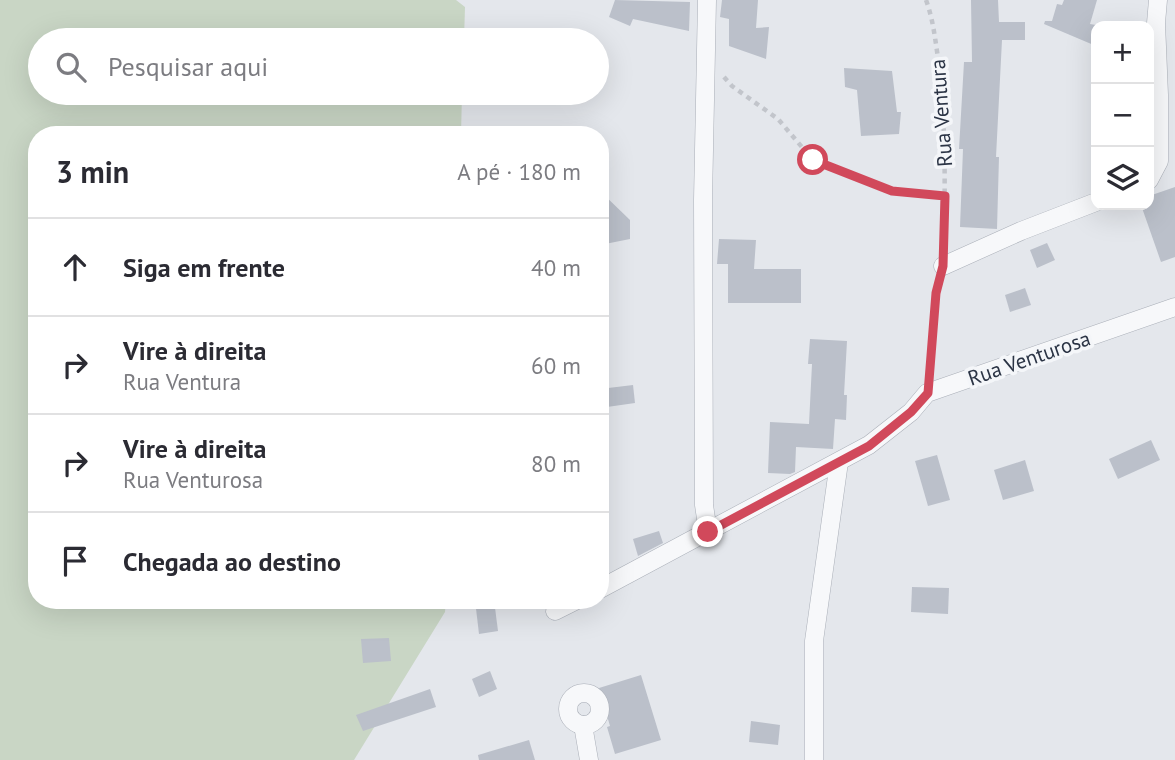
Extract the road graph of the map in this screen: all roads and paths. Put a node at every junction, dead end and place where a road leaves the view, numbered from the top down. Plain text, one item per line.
1 (707, 0) edge
2 (926, 0) edge
3 (1158, 0) edge
4 (706, 56) junction
5 (1154, 173) edge
6 (945, 196) junction
7 (1091, 204) edge
8 (943, 266) junction
9 (1175, 307) edge
10 (928, 393) junction
11 (839, 461) junction
12 (708, 532) junction
13 (609, 584) edge
14 (559, 609) edge
15 (555, 611) dead end
16 (583, 725) dead end
17 (589, 760) edge
18 (814, 760) edge

1 - 4 street
2 - 6 path, Rua Ventura
3 - 5 street
4 - 6 path
4 - 12 street
6 - 8 path, Rua Ventura
7 - 8 street
8 - 10 path, Rua Ventura
9 - 10 street, Rua Venturosa
10 - 11 street, Rua Venturosa
11 - 12 street, Rua Venturosa
11 - 18 street
12 - 13 street, Rua Venturosa
14 - 15 street
16 - 17 street

